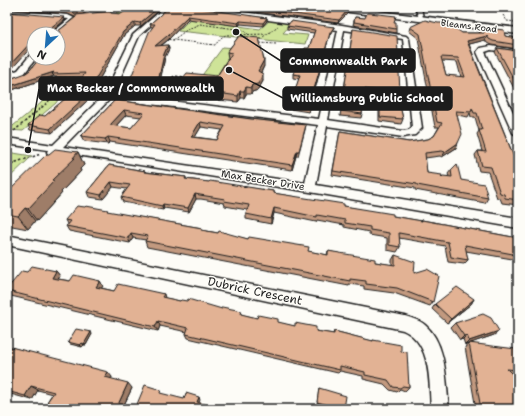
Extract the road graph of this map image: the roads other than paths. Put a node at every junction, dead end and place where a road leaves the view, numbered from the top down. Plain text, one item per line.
1 (168, 7) edge
2 (192, 7) edge
3 (326, 7) edge
4 (341, 7) edge
5 (418, 7) edge
6 (7, 12) edge
7 (421, 17) junction
8 (64, 26) edge
9 (342, 28) junction
10 (518, 30) edge
11 (518, 52) edge
12 (26, 66) edge
13 (7, 77) edge
14 (108, 96) junction
15 (323, 123) junction
16 (518, 133) edge
17 (7, 140) edge
18 (57, 148) junction
19 (44, 160) edge
20 (310, 188) junction
21 (518, 223) edge
22 (7, 240) edge
23 (440, 409) edge

1 - 14 street
2 - 9 street
3 - 10 main road, Bleams Road
4 - 7 main road, Bleams Road
5 - 7 street
6 - 8 street
7 - 10 main road, Bleams Road
9 - 15 street
9 - 15 street
11 - 16 street
12 - 13 street
14 - 15 street
14 - 18 street
15 - 20 street
17 - 18 street, Max Becker Drive
18 - 19 street
18 - 20 street, Max Becker Drive
20 - 21 street, Max Becker Drive
22 - 23 street, Dubrick Crescent

